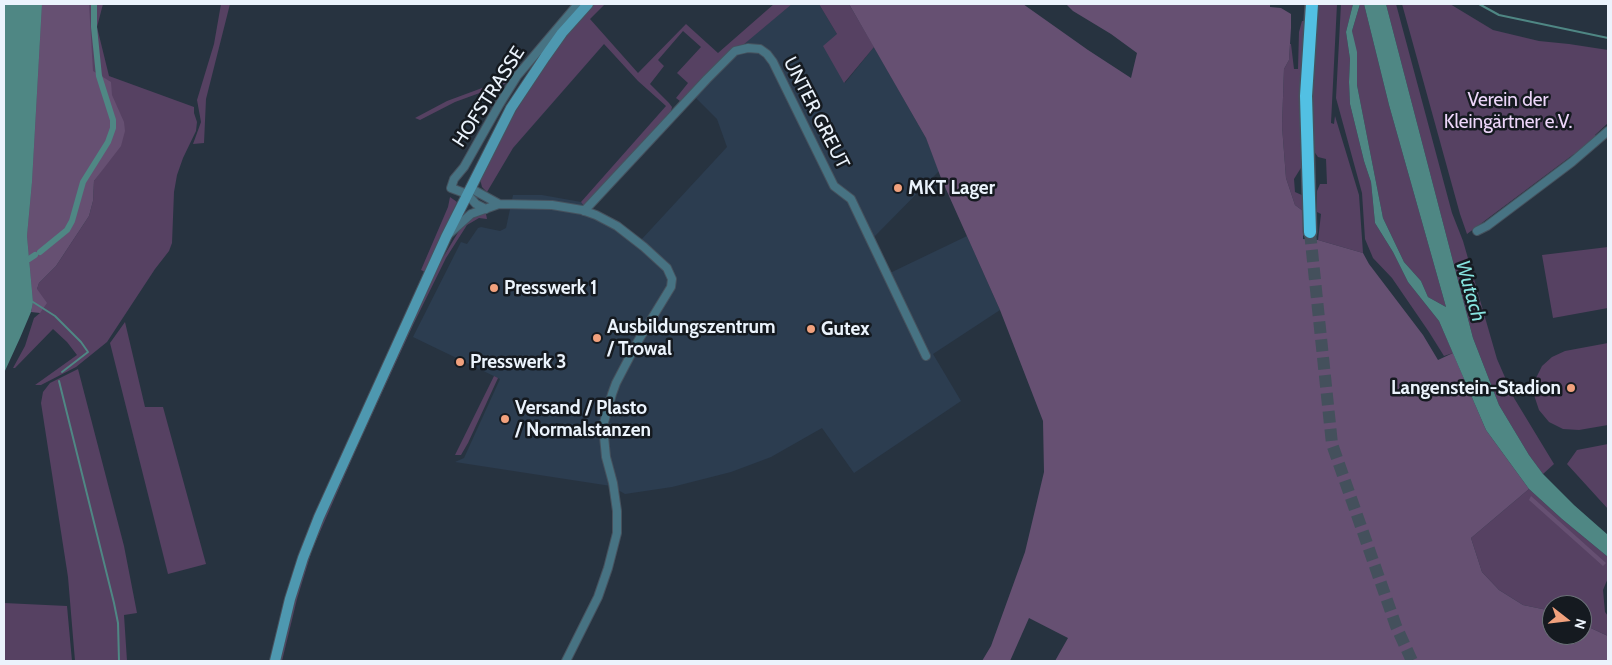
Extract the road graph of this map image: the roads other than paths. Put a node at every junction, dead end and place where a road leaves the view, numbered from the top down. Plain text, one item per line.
1 (578, 4) edge
2 (588, 4) edge
3 (1312, 4) edge
4 (1608, 131) edge
5 (468, 191) junction
6 (498, 204) junction
7 (486, 209) junction
8 (584, 211) junction
9 (1477, 231) dead end
10 (1310, 232) tunnel mouth
11 (446, 237) junction
12 (926, 356) dead end
13 (275, 661) edge
14 (566, 661) edge

1 - 5 street, HOFSTRASSE
2 - 5 main road
3 - 10 highway
4 - 9 street
5 - 6 street
5 - 7 street
5 - 11 main road
6 - 7 street
6 - 8 street
7 - 11 street
8 - 12 street, UNTER GREUT
8 - 14 street
11 - 13 main road

